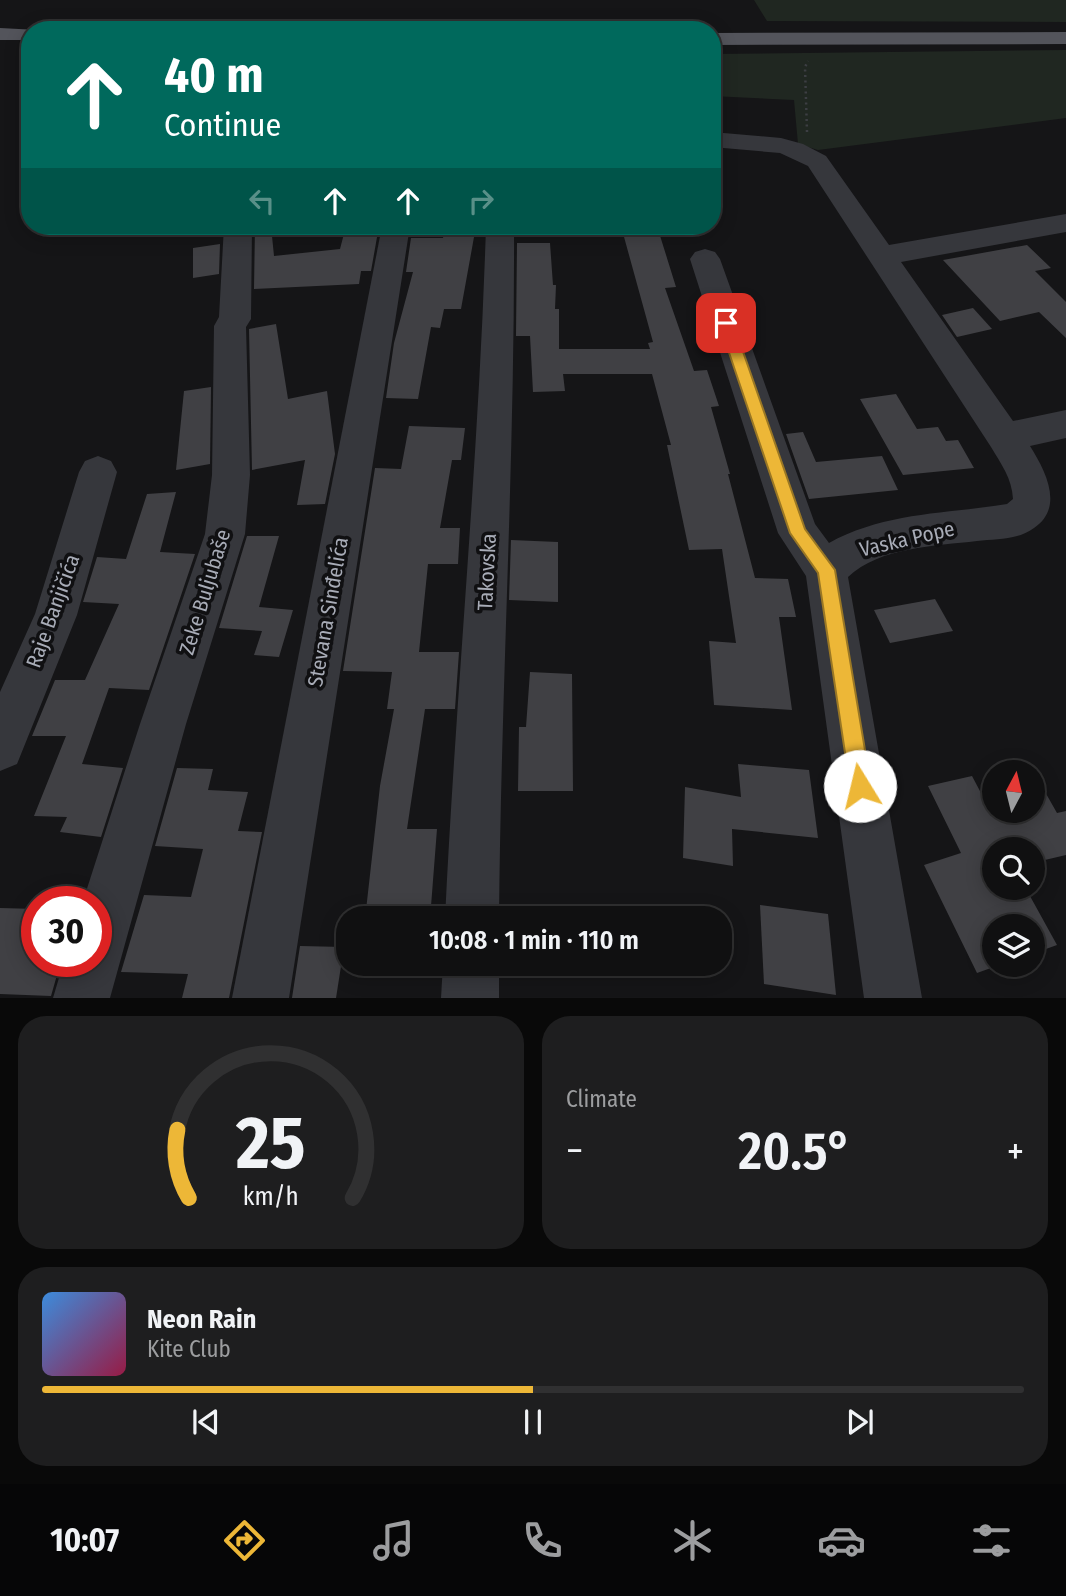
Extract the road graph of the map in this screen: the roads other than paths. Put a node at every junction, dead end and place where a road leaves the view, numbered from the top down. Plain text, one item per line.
1 (0, 34) edge
2 (21, 34) edge
3 (1066, 38) edge
4 (721, 39) edge
5 (0, 46) edge
6 (21, 46) edge
7 (721, 140) edge
8 (1066, 223) edge
9 (238, 235) edge
10 (394, 235) edge
11 (500, 235) edge
12 (884, 255) junction
13 (705, 259) dead end
14 (1066, 424) edge
15 (1004, 437) junction
16 (98, 472) dead end
17 (826, 570) junction
18 (0, 747) edge
19 (112, 893) edge
20 (472, 906) edge
21 (471, 976) edge
22 (87, 977) edge
23 (81, 998) edge
24 (260, 998) edge
25 (470, 998) edge
26 (893, 998) edge

1 - 2 main road
3 - 4 main road
5 - 6 main road
7 - 12 street
8 - 12 street
9 - 19 street, Zeke Buljubaše
10 - 24 street, Stevana Sinđelića
11 - 20 street, Takovska
12 - 15 street
13 - 17 street
14 - 15 street
15 - 17 street, Vaska Pope
16 - 18 street, Raje Banjičića
17 - 26 street
21 - 25 street
22 - 23 street

